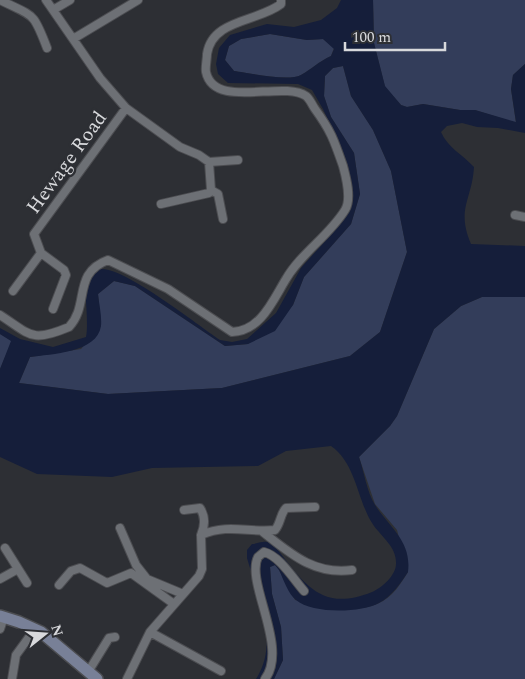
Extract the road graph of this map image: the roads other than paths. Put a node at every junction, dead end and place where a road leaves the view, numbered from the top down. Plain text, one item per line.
1 (0, 0) edge
2 (46, 0) edge
3 (70, 0) edge
4 (138, 0) edge
5 (282, 0) edge
6 (54, 10) junction
7 (73, 39) junction
8 (46, 48) dead end
9 (126, 108) junction
10 (238, 160) dead end
11 (209, 162) junction
12 (211, 190) junction
13 (162, 204) dead end
14 (515, 215) dead end
15 (525, 217) edge
16 (223, 219) dead end
17 (41, 253) junction
18 (13, 291) dead end
19 (53, 309) dead end
20 (0, 315) edge
21 (315, 508) dead end
22 (184, 510) dead end
23 (120, 528) dead end
24 (263, 532) junction
25 (201, 535) junction
26 (6, 548) dead end
27 (18, 569) junction
28 (352, 570) dead end
29 (0, 579) edge
30 (27, 584) dead end
31 (58, 585) dead end
32 (304, 591) dead end
33 (183, 594) junction
34 (174, 604) junction
35 (2, 617) edge
36 (0, 629) edge
37 (35, 629) junction
38 (150, 632) junction
39 (115, 637) dead end
40 (221, 671) dead end
41 (92, 676) edge
42 (12, 679) edge
43 (127, 679) edge
44 (265, 679) edge

1 - 8 street
2 - 6 street
3 - 6 street
4 - 7 street
5 - 20 street
6 - 7 street
7 - 9 street
9 - 11 street
9 - 17 street, Hewage Road
10 - 11 street
11 - 12 street
12 - 13 street
12 - 16 street
14 - 15 street
17 - 18 street
17 - 19 street
21 - 24 street
22 - 25 street
23 - 33 street
24 - 25 street
24 - 28 street
25 - 33 street
26 - 27 street
27 - 29 street
27 - 30 street
31 - 34 street
32 - 44 street
33 - 34 street
34 - 38 street
35 - 36 street
35 - 37 street
37 - 41 street
37 - 42 street
38 - 40 street
38 - 43 street
39 - 41 street

